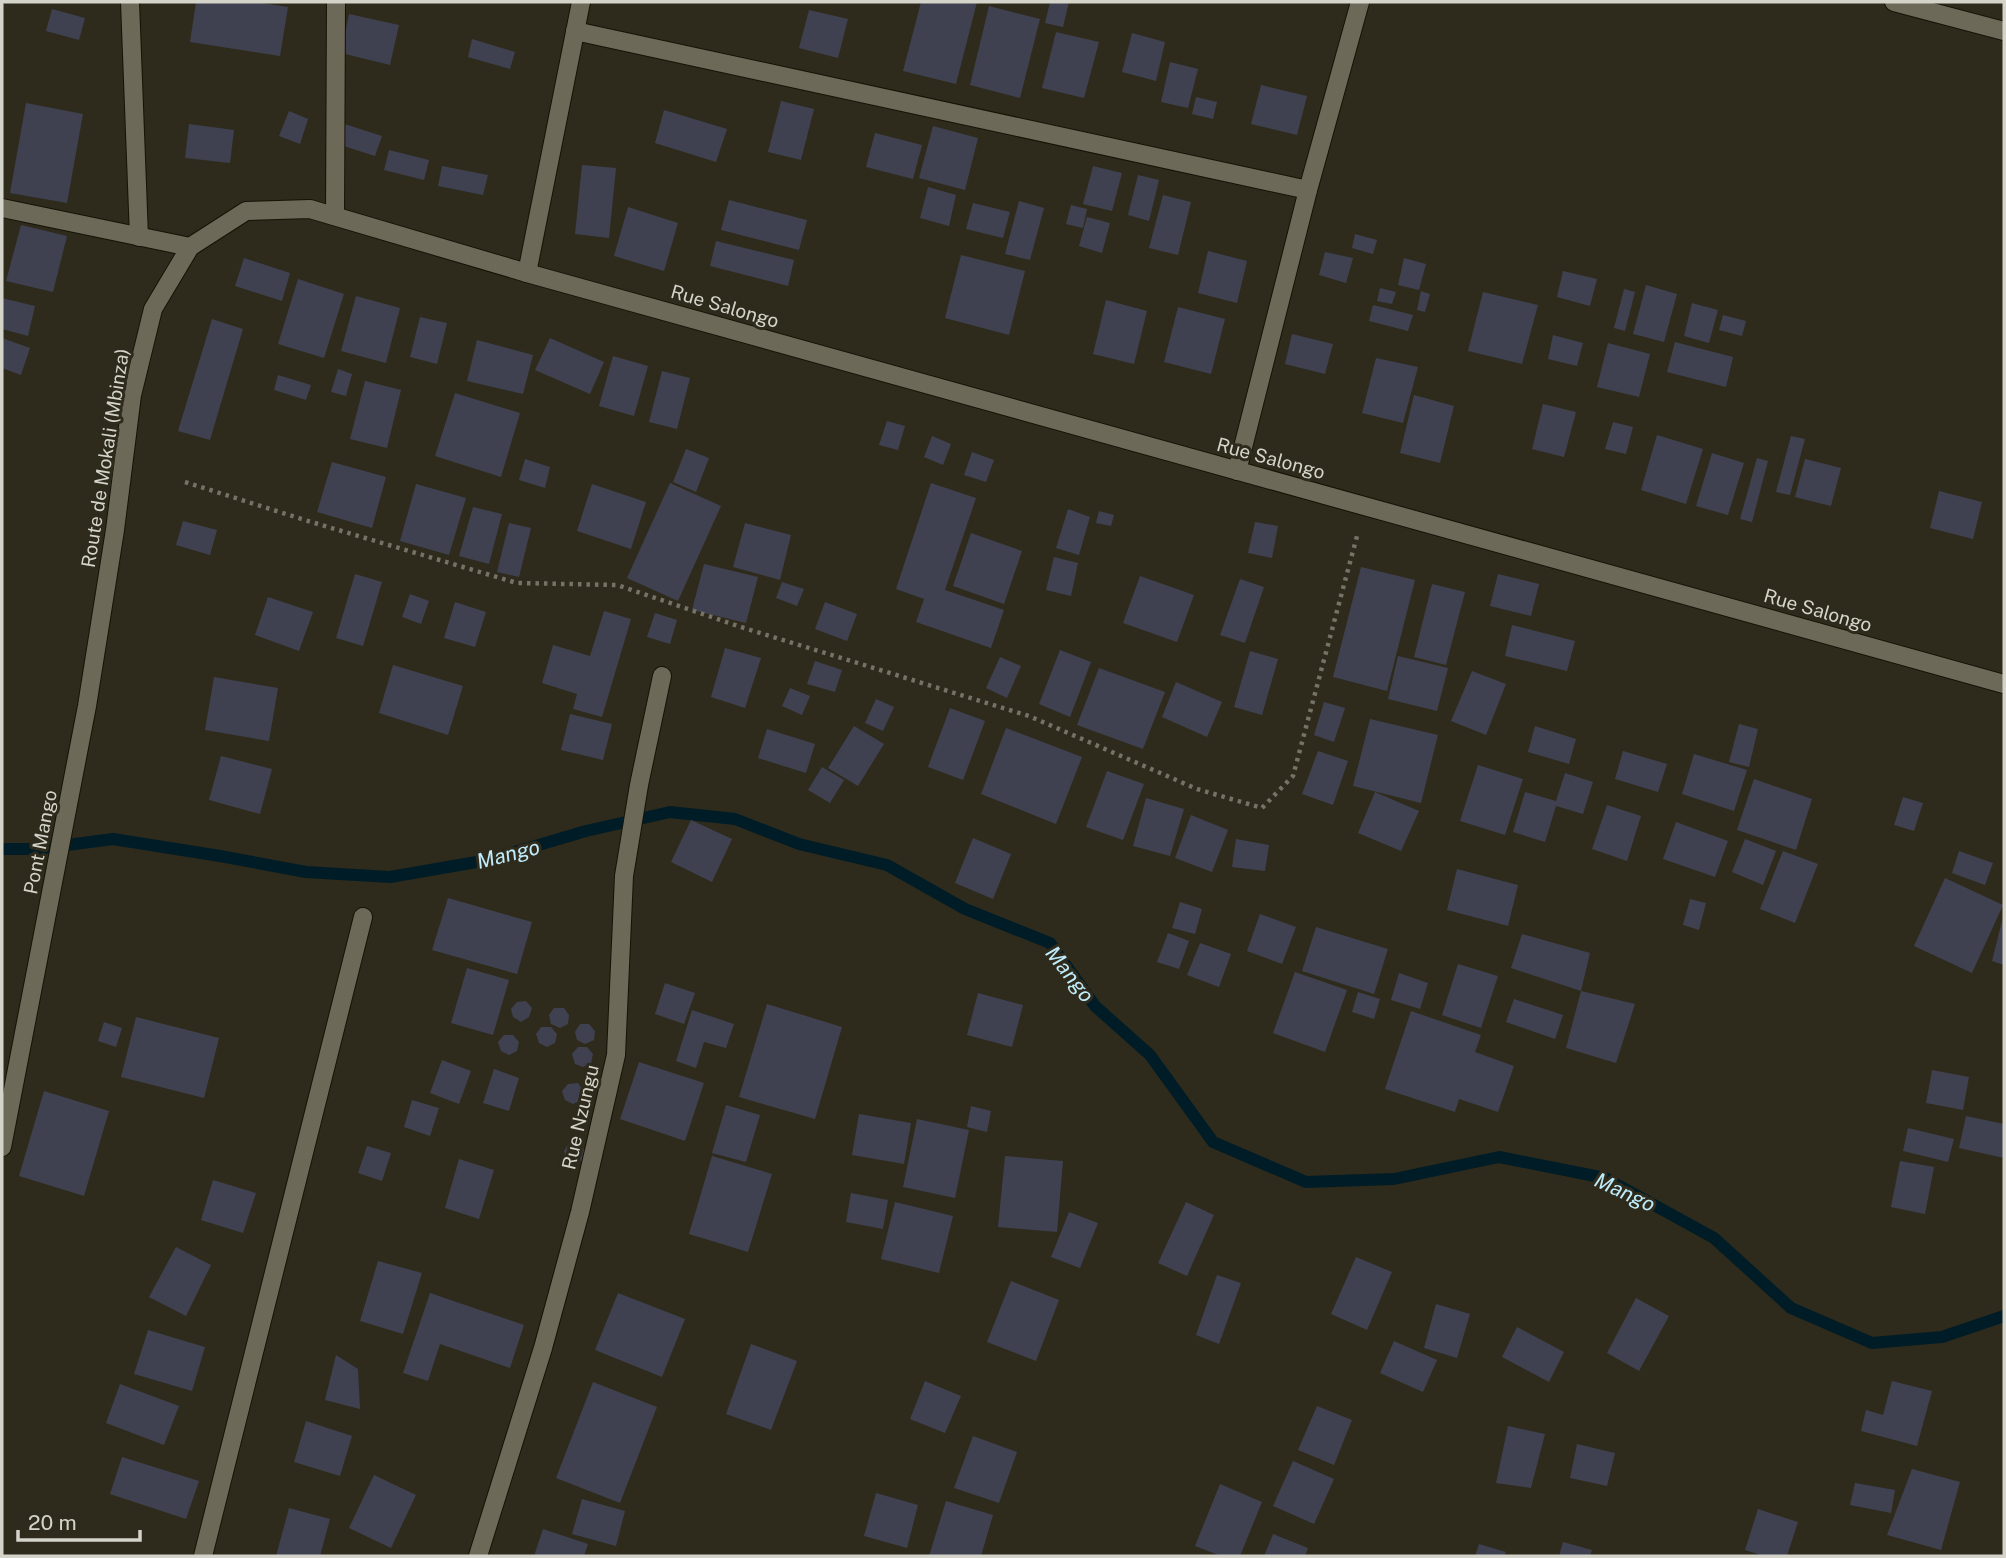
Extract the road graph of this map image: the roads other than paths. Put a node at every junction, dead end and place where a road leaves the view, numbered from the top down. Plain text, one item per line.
1 (130, 2) edge
2 (336, 2) edge
3 (581, 2) edge
4 (1360, 2) edge
5 (1894, 2) edge
6 (575, 31) junction
7 (2004, 31) edge
8 (1308, 190) junction
9 (2, 208) edge
10 (335, 216) junction
11 (139, 236) junction
12 (190, 247) junction
13 (527, 273) junction
14 (1237, 471) junction
15 (662, 676) dead end
16 (2004, 684) edge
17 (87, 706) joint
18 (363, 917) dead end
19 (2, 1147) edge
20 (203, 1556) edge
21 (478, 1556) edge

1 - 11 street
2 - 10 street
3 - 6 street
4 - 8 street
5 - 7 street
6 - 8 street
6 - 13 street
8 - 14 street
9 - 11 street
10 - 12 street, Route de Mokali (Mbinza)
10 - 13 street, Route de Mokali (Mbinza)
11 - 12 street
12 - 17 street, Route de Mokali (Mbinza)
13 - 14 street, Rue Salongo
14 - 16 street, Rue Salongo
15 - 21 street, Rue Nzungu
17 - 19 street, Pont Mango
18 - 20 street

